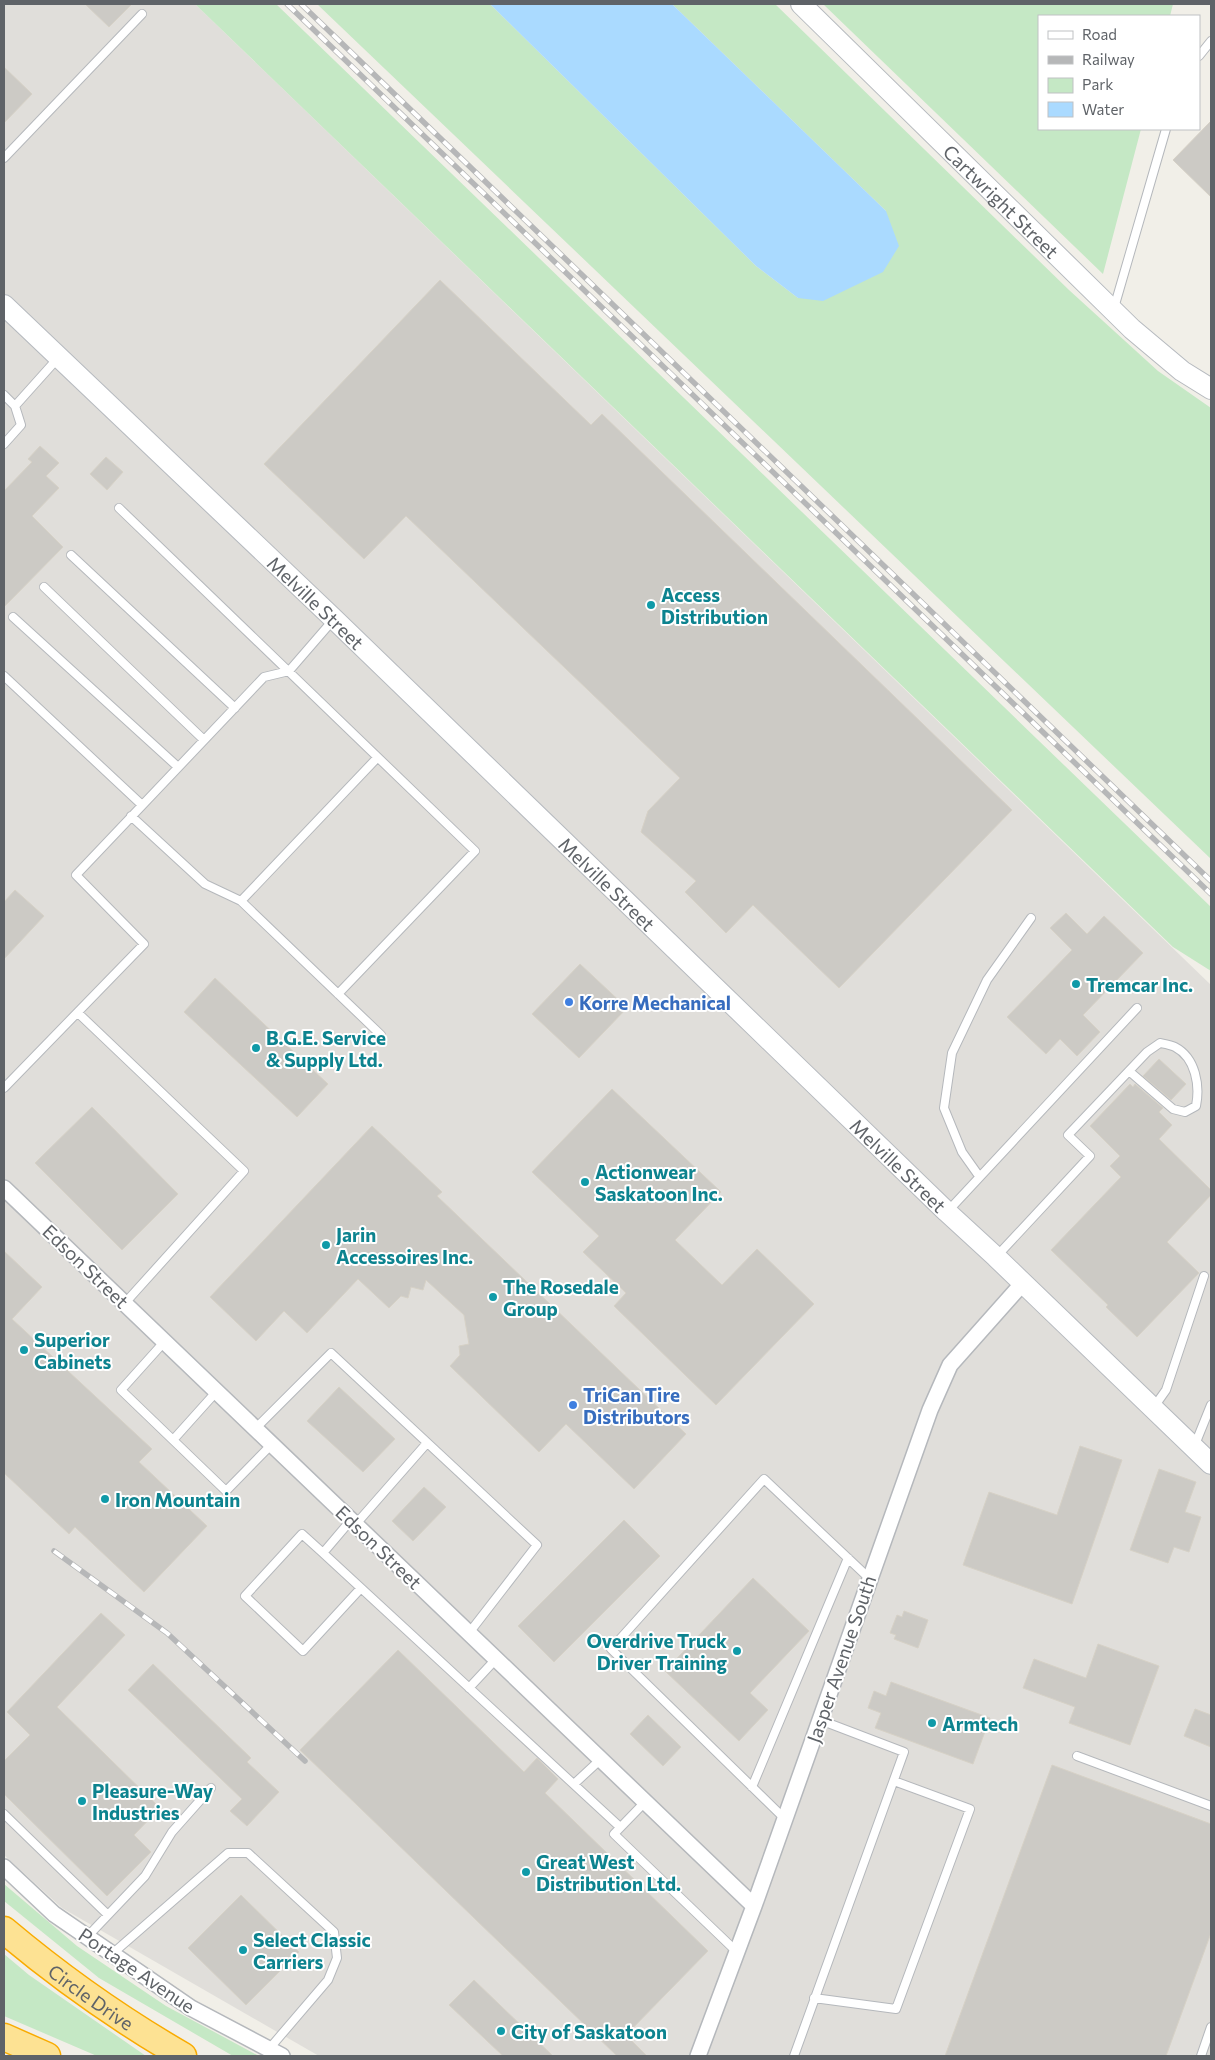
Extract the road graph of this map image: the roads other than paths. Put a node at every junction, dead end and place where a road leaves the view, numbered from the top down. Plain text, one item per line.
1 (801, 4) edge
2 (142, 14) dead end
3 (1211, 41) edge
4 (1200, 55) edge
5 (1166, 130) edge
6 (4, 158) edge
7 (4, 305) edge
8 (1114, 310) junction
9 (58, 358) junction
10 (1211, 389) edge
11 (4, 395) edge
12 (15, 406) junction
13 (4, 444) edge
14 (120, 508) dead end
15 (71, 555) dead end
16 (44, 587) dead end
17 (13, 617) dead end
18 (334, 619) junction
19 (289, 670) junction
20 (4, 676) edge
21 (234, 708) junction
22 (204, 740) junction
23 (377, 758) junction
24 (178, 768) junction
25 (142, 805) junction
26 (132, 816) junction
27 (241, 901) junction
28 (1031, 918) dead end
29 (338, 994) junction
30 (1137, 1008) dead end
31 (78, 1013) junction
32 (381, 1035) dead end
33 (1129, 1071) junction
34 (4, 1088) edge
35 (979, 1176) junction
36 (6, 1195) edge
37 (947, 1212) junction
38 (996, 1256) junction
39 (1204, 1276) dead end
40 (1022, 1284) junction
41 (125, 1303) junction
42 (165, 1341) junction
43 (216, 1391) junction
44 (1211, 1405) edge
45 (1153, 1408) junction
46 (256, 1428) junction
47 (173, 1440) junction
48 (427, 1443) junction
49 (272, 1444) junction
50 (1194, 1448) junction
51 (1211, 1464) edge
52 (353, 1522) junction
53 (323, 1552) junction
54 (848, 1558) junction
55 (870, 1579) junction
56 (361, 1588) junction
57 (469, 1633) junction
58 (496, 1658) junction
59 (469, 1688) junction
60 (820, 1720) junction
61 (1077, 1756) dead end
62 (601, 1759) junction
63 (894, 1781) junction
64 (574, 1784) junction
65 (752, 1787) junction
66 (211, 1788) dead end
67 (645, 1802) junction
68 (1211, 1806) edge
69 (4, 1814) edge
70 (785, 1819) junction
71 (620, 1827) junction
72 (4, 1867) edge
73 (754, 1906) junction
74 (108, 1915) junction
75 (4, 1930) edge
76 (88, 1937) junction
77 (737, 1952) junction
78 (112, 1954) junction
79 (814, 1998) junction
80 (1211, 2027) edge
81 (4, 2037) edge
82 (276, 2053) edge
83 (47, 2056) edge
84 (183, 2056) edge
85 (698, 2056) edge
86 (794, 2056) edge
87 (1200, 2056) edge

1 - 8 street, Cartwright Street
2 - 6 lane
3 - 4 lane
5 - 8 lane
7 - 9 street, Melville Street
8 - 10 street, Cartwright Street
9 - 12 lane
9 - 18 street, Melville Street
11 - 12 lane
12 - 13 lane
14 - 19 lane
15 - 21 lane
16 - 22 lane
17 - 24 lane
18 - 19 lane
18 - 37 street, Melville Street
19 - 21 lane
19 - 23 lane
20 - 25 lane
21 - 22 lane
22 - 24 lane
23 - 27 lane
23 - 29 lane
24 - 25 lane
25 - 26 lane
26 - 27 lane
26 - 31 lane
27 - 29 lane
28 - 35 lane
29 - 32 lane
30 - 35 lane
31 - 34 lane
31 - 41 lane
33 - 33 lane
33 - 38 lane
35 - 37 lane
36 - 41 street, Edson Street
37 - 38 street, Melville Street
38 - 40 street, Melville Street
39 - 45 lane
40 - 45 street, Melville Street
40 - 55 street, Jasper Avenue South
41 - 42 street, Edson Street
42 - 43 street, Edson Street
42 - 47 lane
43 - 46 street, Edson Street
43 - 47 lane
44 - 50 lane
45 - 50 street, Melville Street
46 - 48 lane
46 - 49 street, Edson Street
47 - 49 lane
48 - 52 lane
48 - 57 lane
49 - 52 street, Edson Street
50 - 51 street, Melville Street
52 - 53 lane
52 - 57 street, Edson Street
53 - 56 lane
53 - 56 lane
54 - 55 lane
54 - 65 lane
54 - 65 lane
55 - 60 street, Jasper Avenue South
56 - 59 lane
57 - 58 street, Edson Street
58 - 59 lane
58 - 62 street, Edson Street
59 - 64 lane
60 - 63 lane
60 - 70 street, Jasper Avenue South
61 - 68 lane
62 - 64 lane
62 - 67 street, Edson Street
63 - 79 lane
63 - 79 lane
64 - 71 lane
65 - 70 lane
66 - 74 lane
67 - 71 lane
67 - 73 street, Edson Street
69 - 74 lane
70 - 73 street, Jasper Avenue South
71 - 77 lane
72 - 76 street, Portage Avenue
73 - 77 street, Jasper Avenue South
74 - 76 lane
75 - 84 highway, Circle Drive
76 - 78 street, Portage Avenue
77 - 85 street, Jasper Avenue South
78 - 82 street, Portage Avenue
78 - 82 lane
79 - 86 lane
80 - 87 lane
81 - 83 highway

